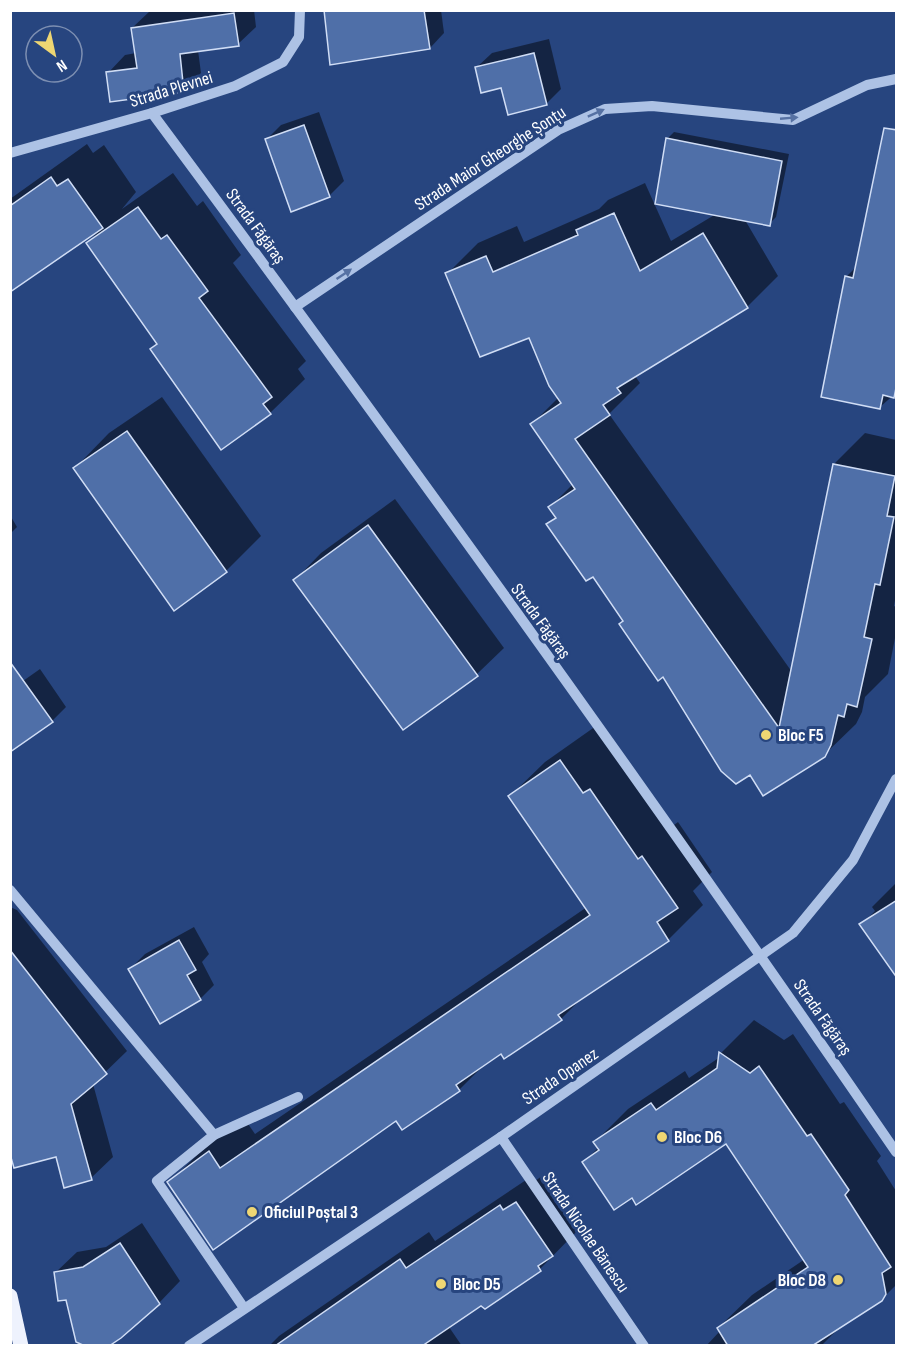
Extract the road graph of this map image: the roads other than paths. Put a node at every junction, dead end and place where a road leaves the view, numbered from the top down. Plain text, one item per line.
1 (300, 10) edge
2 (897, 79) edge
3 (152, 113) junction
4 (10, 153) edge
5 (295, 307) junction
6 (897, 779) edge
7 (10, 890) edge
8 (762, 956) junction
9 (298, 1097) dead end
10 (214, 1135) junction
11 (501, 1137) junction
12 (897, 1152) edge
13 (10, 1296) edge
14 (244, 1308) junction
15 (21, 1346) edge
16 (189, 1346) edge
17 (644, 1346) edge

1 - 3 street, Strada Plevnei
5 -> 2 street, Strada Maior Gheorghe Șonțu
3 - 4 street, Strada Plevnei
3 - 5 street, Strada Făgăraș
5 - 8 street, Strada Făgăraș
6 - 8 street, Strada Opanez
7 - 10 street
8 - 11 street, Strada Opanez
8 - 12 street, Strada Făgăraș
9 - 10 street
10 - 14 street
11 - 14 street, Strada Opanez
11 - 17 street, Strada Nicolae Bănescu
13 - 15 main road
14 - 16 street, Strada Opanez

